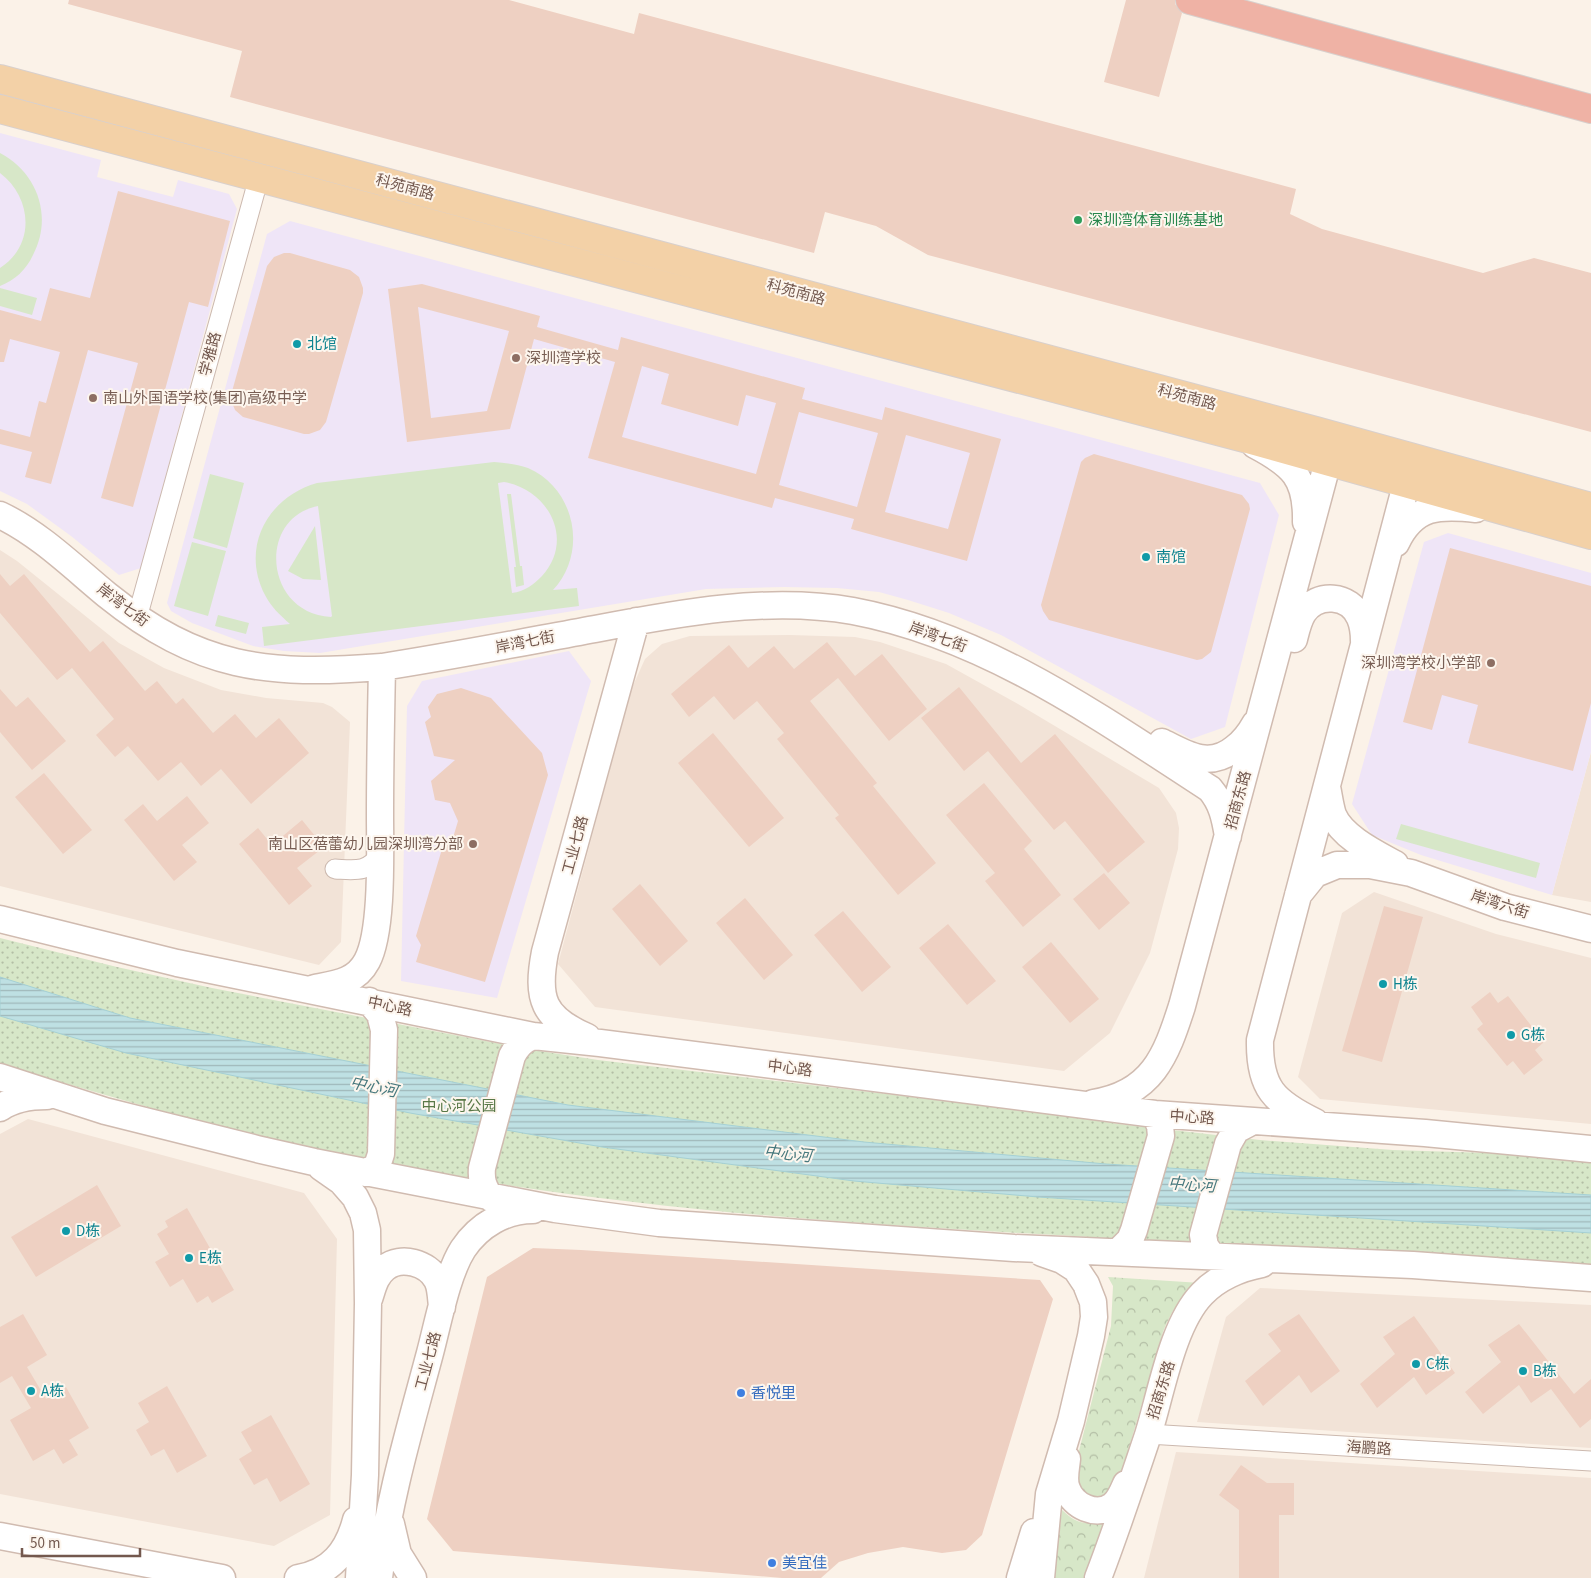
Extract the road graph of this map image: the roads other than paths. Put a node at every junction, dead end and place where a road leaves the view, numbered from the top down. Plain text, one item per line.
1 (1190, 0) edge
2 (0, 79) edge
3 (0, 108) edge
4 (1591, 109) edge
5 (259, 177) junction
6 (1244, 438) junction
7 (1332, 449) junction
8 (1410, 471) junction
9 (1591, 506) edge
10 (1500, 511) junction
11 (0, 516) edge
12 (1591, 536) edge
13 (1306, 544) junction
14 (1383, 570) junction
15 (137, 618) junction
16 (636, 621) junction
17 (1364, 641) junction
18 (382, 667) junction
19 (1075, 702) junction
20 (1262, 709) junction
21 (1327, 787) junction
22 (1228, 836) junction
23 (380, 855) junction
24 (335, 869) dead end
25 (1411, 873) junction
26 (1297, 896) junction
27 (0, 919) edge
28 (1591, 929) edge
29 (310, 990) junction
30 (369, 1001) junction
31 (533, 1036) junction
32 (600, 1043) junction
33 (0, 1078) edge
34 (58, 1096) junction
35 (1073, 1105) junction
36 (0, 1108) edge
37 (1253, 1122) junction
38 (1158, 1125) junction
39 (1324, 1127) junction
40 (1591, 1149) edge
41 (314, 1162) junction
42 (374, 1164) junction
43 (491, 1198) junction
44 (555, 1209) junction
45 (1207, 1246) junction
46 (1014, 1248) junction
47 (1118, 1252) junction
48 (1287, 1260) junction
49 (1591, 1278) edge
50 (368, 1303) junction
51 (442, 1308) junction
52 (1071, 1421) junction
53 (1144, 1445) junction
54 (1591, 1461) edge
55 (365, 1475) junction
56 (1049, 1494) junction
57 (389, 1508) junction
58 (0, 1536) edge
59 (1112, 1543) junction
60 (222, 1578) edge
61 (298, 1578) edge
62 (359, 1578) edge
63 (378, 1578) edge
64 (414, 1578) edge
65 (1020, 1578) edge
66 (1040, 1578) edge
67 (1098, 1578) edge
68 (1109, 1578) edge

1 - 4 highway
2 - 7 main road, 科苑南路
3 - 5 main road, 科苑南路
5 - 6 main road, 科苑南路
5 - 15 street, 学雅路
6 - 7 main road, 科苑南路
6 - 13 street
7 - 8 main road, 科苑南路
7 - 13 street, 招商东路
8 - 9 main road, 科苑南路
8 - 10 main road, 科苑南路
8 - 14 street
10 - 12 main road, 科苑南路
10 - 14 street
11 - 15 street, 岸湾七街
13 - 20 street, 招商东路
14 - 17 street
15 - 18 street, 岸湾七街
16 - 18 street, 岸湾七街
16 - 19 street, 岸湾七街
16 - 32 street, 工业七路
17 - 20 street
17 - 21 street
18 - 23 street
19 - 20 street
19 - 22 street
20 - 22 street, 招商东路
21 - 25 street
21 - 26 street
22 - 35 street, 招商东路
23 - 24 street
23 - 29 street
25 - 26 street
25 - 28 street, 岸湾六街
26 - 39 street
27 - 29 street, 中心路
29 - 30 street, 中心路
30 - 31 street, 中心路
30 - 42 street
31 - 32 street, 中心路
31 - 43 street
32 - 35 street, 中心路
33 - 34 street
34 - 36 street
34 - 41 street
35 - 38 street, 中心路
37 - 38 street, 中心路
37 - 39 street, 中心路
37 - 45 street
38 - 47 street
39 - 40 street, 中心路
41 - 42 street
41 - 50 street
42 - 43 street
43 - 44 street
44 - 46 street
44 - 51 street, 工业七路
45 - 47 street
45 - 48 street
46 - 47 street
46 - 52 street
48 - 49 street
48 - 53 street, 招商东路
50 - 51 street
50 - 55 street
51 - 57 street, 工业七路
52 - 53 street
52 - 56 street
53 - 54 street, 海鹏路
53 - 59 street, 招商东路
55 - 61 street
55 - 62 street
56 - 65 street
56 - 66 street
57 - 63 street, 工业七路
57 - 64 street
58 - 60 street
59 - 67 street, 招商东路
59 - 68 street

